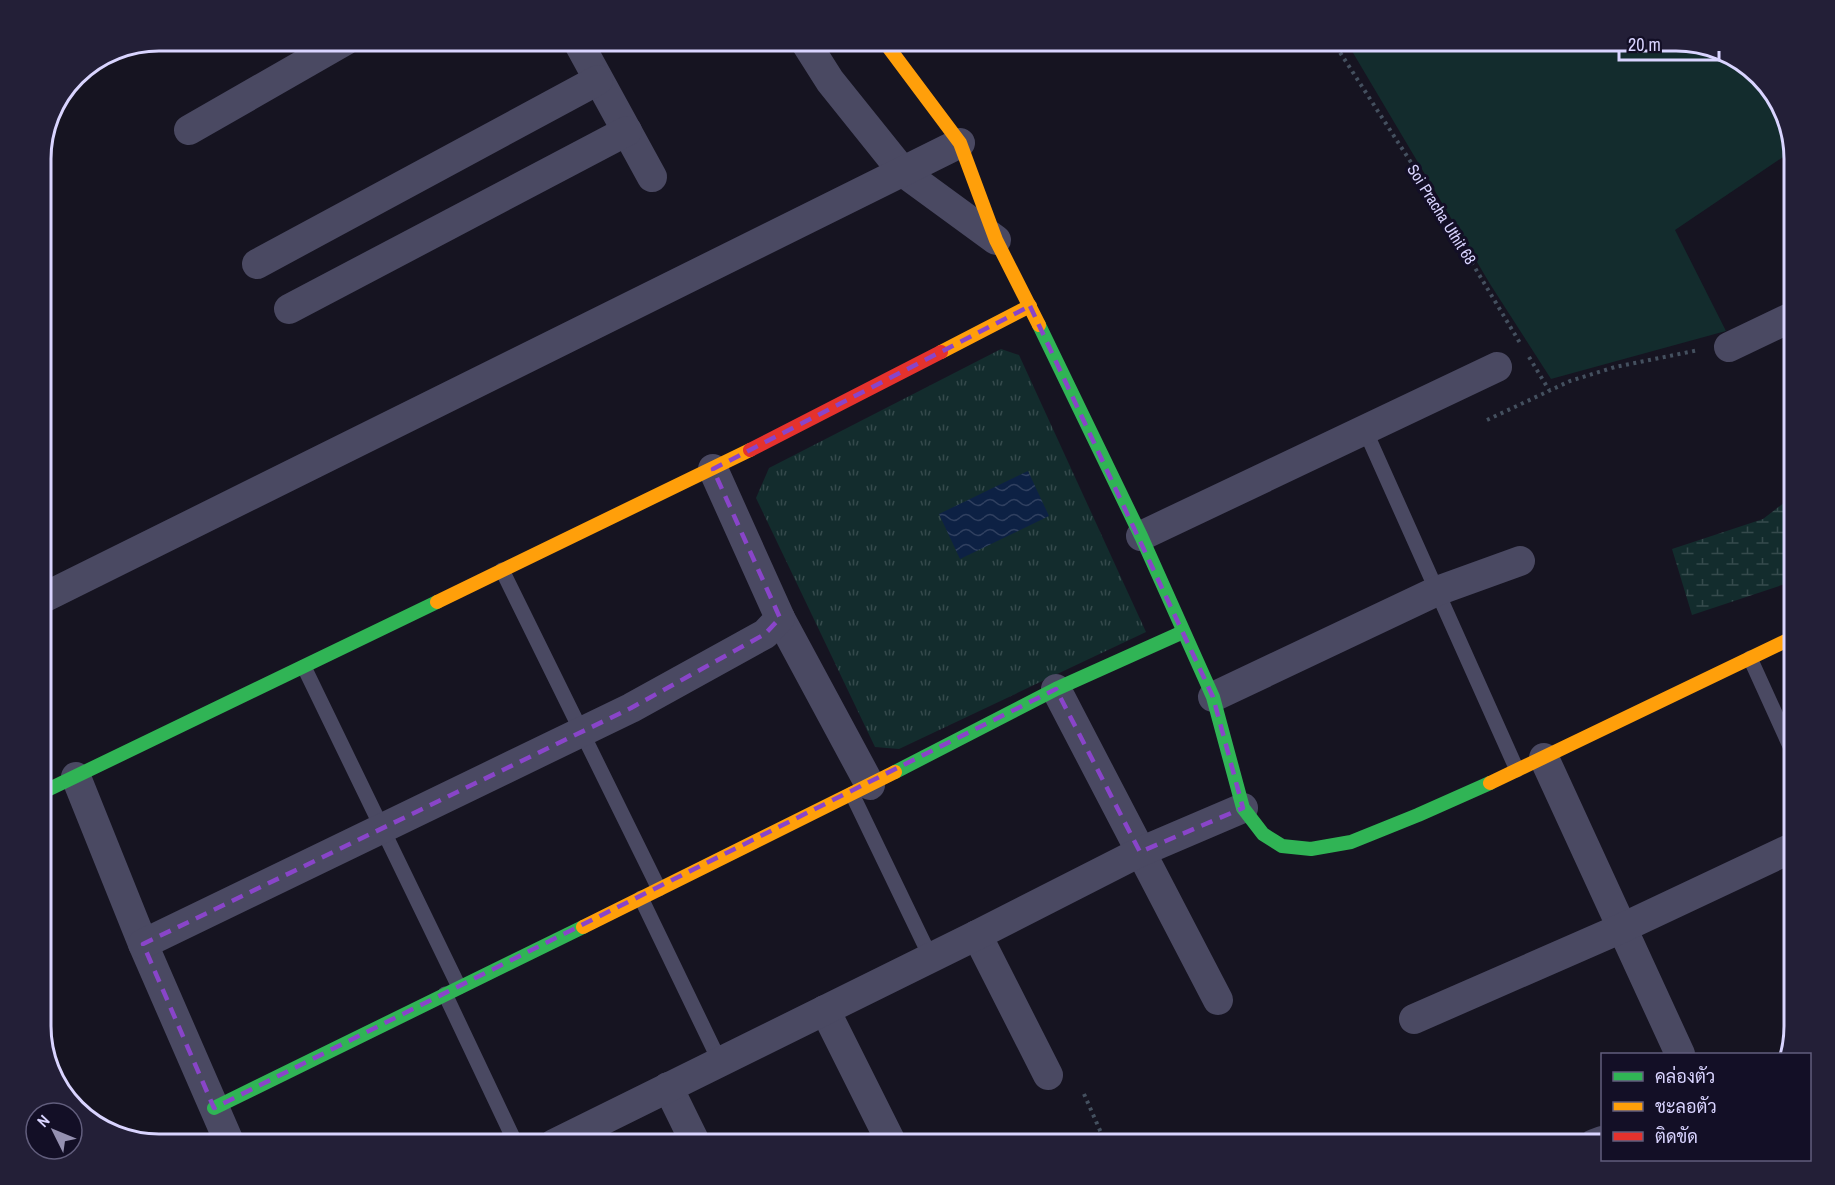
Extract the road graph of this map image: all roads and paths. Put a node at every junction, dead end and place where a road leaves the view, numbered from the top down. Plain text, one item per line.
1 (327, 51) edge
2 (583, 51) edge
3 (811, 51) edge
4 (891, 51) edge
5 (1339, 51) edge
6 (598, 80) junction
7 (189, 130) dead end
8 (627, 132) junction
9 (960, 143) junction
10 (903, 172) junction
11 (652, 177) dead end
12 (996, 240) junction
13 (257, 264) dead end
14 (1030, 306) junction
15 (289, 309) dead end
16 (1784, 321) edge
17 (1729, 347) joint
18 (1497, 367) dead end
19 (1549, 390) junction
20 (1487, 420) dead end
21 (1365, 430) junction
22 (713, 469) junction
23 (1141, 536) junction
24 (1520, 561) dead end
25 (502, 570) junction
26 (1437, 591) junction
27 (51, 594) edge
28 (780, 618) junction
29 (1183, 632) junction
30 (1784, 641) edge
31 (1750, 658) junction
32 (304, 667) junction
33 (1056, 689) junction
34 (1213, 697) junction
35 (581, 732) junction
36 (1784, 733) edge
37 (1544, 758) junction
38 (1517, 770) junction
39 (76, 777) junction
40 (51, 788) edge
41 (861, 790) junction
42 (1243, 808) junction
43 (382, 829) junction
44 (1140, 852) junction
45 (1784, 852) edge
46 (659, 889) junction
47 (641, 898) junction
48 (1622, 928) junction
49 (977, 935) junction
50 (143, 944) junction
51 (931, 958) junction
52 (452, 991) junction
53 (1218, 1000) dead end
54 (825, 1010) junction
55 (1414, 1019) dead end
56 (1680, 1053) edge
57 (720, 1062) junction
58 (1048, 1075) dead end
59 (669, 1087) junction
60 (1084, 1094) dead end
61 (214, 1108) junction
62 (226, 1134) edge
63 (512, 1134) edge
64 (574, 1134) edge
65 (691, 1134) edge
66 (887, 1134) edge
67 (1102, 1134) edge

1 - 7 street
2 - 6 street
3 - 10 street
4 - 9 street
5 - 19 path, Soi Pracha Uthit 68
6 - 8 street
6 - 13 street
8 - 11 street
8 - 15 street
9 - 10 street
9 - 12 street
10 - 12 street
10 - 27 street
12 - 14 street
14 - 22 street
14 - 23 street
16 - 17 street
17 - 19 path
18 - 21 street
19 - 20 path
21 - 23 street
21 - 26 lane
22 - 25 street
22 - 28 street
23 - 29 street
24 - 26 street
25 - 32 street
25 - 35 lane
26 - 34 street
26 - 38 lane
28 - 35 street
28 - 41 street
29 - 33 street
29 - 34 street
30 - 31 street
31 - 36 lane
31 - 37 street
32 - 39 street
32 - 43 lane
33 - 41 street
33 - 44 street
34 - 42 street
35 - 43 street
35 - 46 lane
37 - 38 street
37 - 48 street
38 - 42 street
39 - 40 street
39 - 50 street
41 - 46 street
41 - 51 lane
42 - 44 street
43 - 50 street
43 - 52 lane
44 - 49 street
44 - 53 street
45 - 48 street
46 - 47 street
47 - 52 street
47 - 57 lane
48 - 55 street
48 - 56 street
49 - 51 street
49 - 58 street
50 - 61 street
51 - 54 street
52 - 61 street
52 - 63 lane
54 - 57 street
54 - 66 street
57 - 59 street
59 - 64 street
59 - 65 street
60 - 67 path
61 - 62 street

